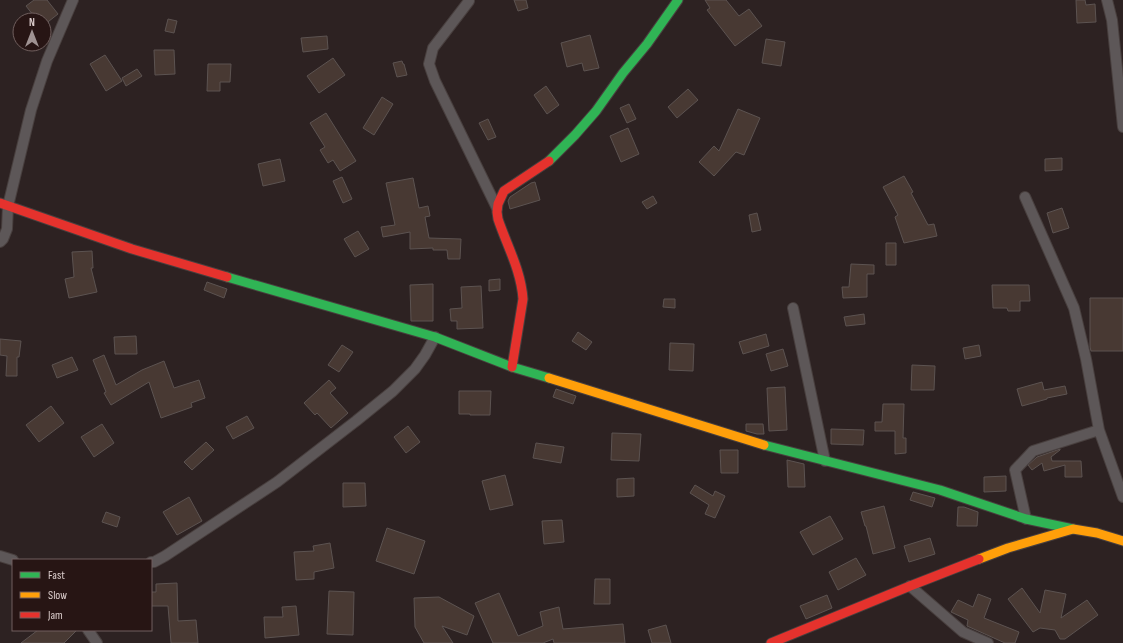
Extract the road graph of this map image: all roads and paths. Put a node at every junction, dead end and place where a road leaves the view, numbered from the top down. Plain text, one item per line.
1 (73, 0) edge
2 (469, 0) edge
3 (678, 0) edge
4 (1106, 0) edge
5 (1123, 127) edge
6 (1025, 197) dead end
7 (4, 204) edge
8 (497, 208) junction
9 (0, 242) edge
10 (793, 308) dead end
11 (435, 337) junction
12 (512, 367) junction
13 (1099, 430) junction
14 (825, 461) junction
15 (1123, 497) edge
16 (1026, 519) junction
17 (1073, 529) junction
18 (1123, 541) edge
19 (0, 556) edge
20 (12, 560) edge
21 (152, 562) edge
22 (910, 586) junction
23 (89, 631) edge
24 (97, 643) edge
25 (771, 643) edge
26 (988, 643) edge

1 - 7 street
2 - 8 street
3 - 8 street
4 - 5 street
6 - 13 street
7 - 9 street
7 - 11 street
8 - 12 street
10 - 14 street
11 - 12 street
11 - 21 street
12 - 14 street
13 - 15 street
13 - 16 street
14 - 16 street
16 - 17 street
17 - 18 street
17 - 22 street
19 - 20 street
22 - 25 street
22 - 26 street
23 - 24 street

